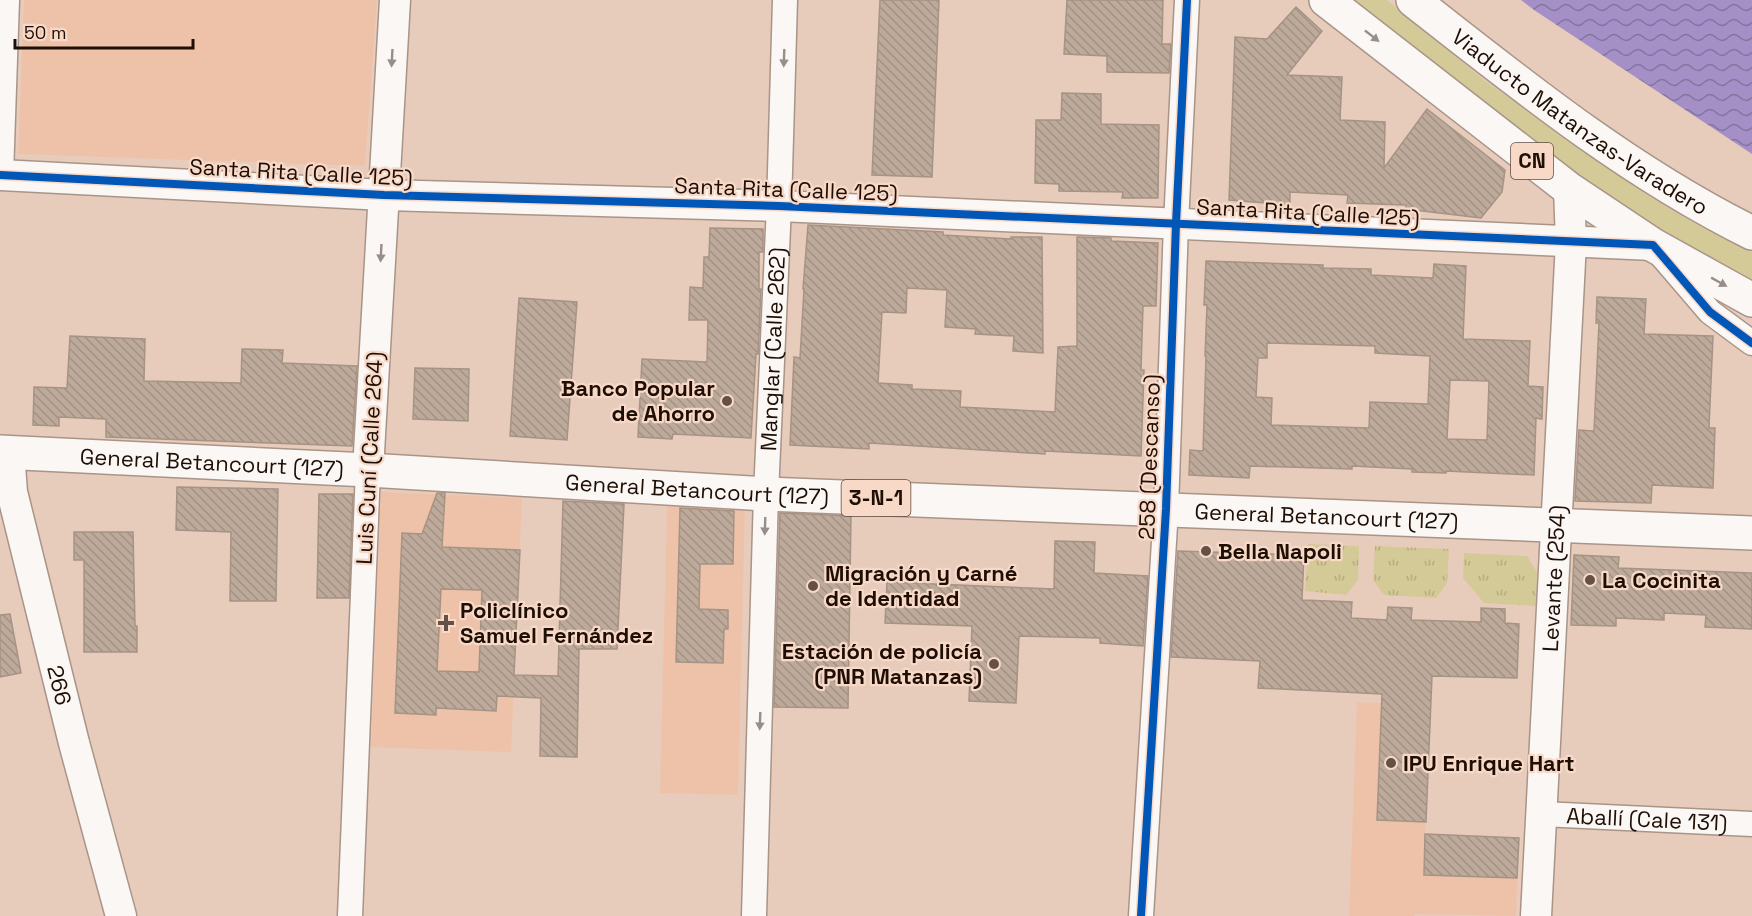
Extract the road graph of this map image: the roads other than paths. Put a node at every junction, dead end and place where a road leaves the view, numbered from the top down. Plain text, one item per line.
1 (7, 0) edge
2 (395, 0) edge
3 (785, 0) edge
4 (1186, 0) edge
5 (1326, 0) edge
6 (1413, 0) edge
7 (0, 175) edge
8 (1569, 189) junction
9 (384, 195) junction
10 (779, 206) junction
11 (1176, 224) junction
12 (1752, 233) edge
13 (1571, 242) junction
14 (1653, 245) junction
15 (1752, 300) edge
16 (1752, 343) edge
17 (4, 452) edge
18 (368, 470) junction
19 (766, 494) junction
20 (1166, 509) junction
21 (1556, 524) junction
22 (1752, 533) edge
23 (1542, 814) junction
24 (1752, 824) edge
25 (121, 916) edge
26 (350, 916) edge
27 (754, 916) edge
28 (1140, 916) edge
29 (1536, 916) edge

1 - 7 street
2 -> 9 street, Luis Cuní (Calle 264)
3 -> 10 street, Manglar (Calle 262)
4 - 11 street, 258 (Descanso)
5 -> 8 main road, CN
6 - 12 main road, Viaducto Matanzas-Varadero / CN
7 - 9 street, Santa Rita (Calle 125)
8 - 13 street, Levante (254)
8 - 14 main road, CN
9 - 10 street, Santa Rita (Calle 125)
9 -> 18 street, Luis Cuní (Calle 264)
10 - 11 street, Santa Rita (Calle 125)
10 - 19 street, Manglar (Calle 262)
11 - 13 street, Santa Rita (Calle 125)
11 - 20 street, 258 (Descanso)
13 - 14 street, Santa Rita (Calle 125)
13 - 21 street, Levante (254)
14 -> 15 main road, CN
14 - 16 street
17 - 18 main road, General Betancourt (127) / 3-N-1
17 - 25 street, 266
18 - 19 main road, General Betancourt (127) / 3-N-1
18 - 26 street, Luis Cuní (Calle 264)
19 - 20 main road, General Betancourt (127) / 3-N-1
19 -> 27 street, Manglar (Calle 262)
20 - 21 main road, General Betancourt (127) / 3-N-1
20 - 28 street, 258 (Descanso)
21 - 22 main road, General Betancourt (127) / 3-N-1
21 - 23 street, Levante (254)
23 - 24 street, Aballí (Cale 131)
23 - 29 street, Levante (254)

